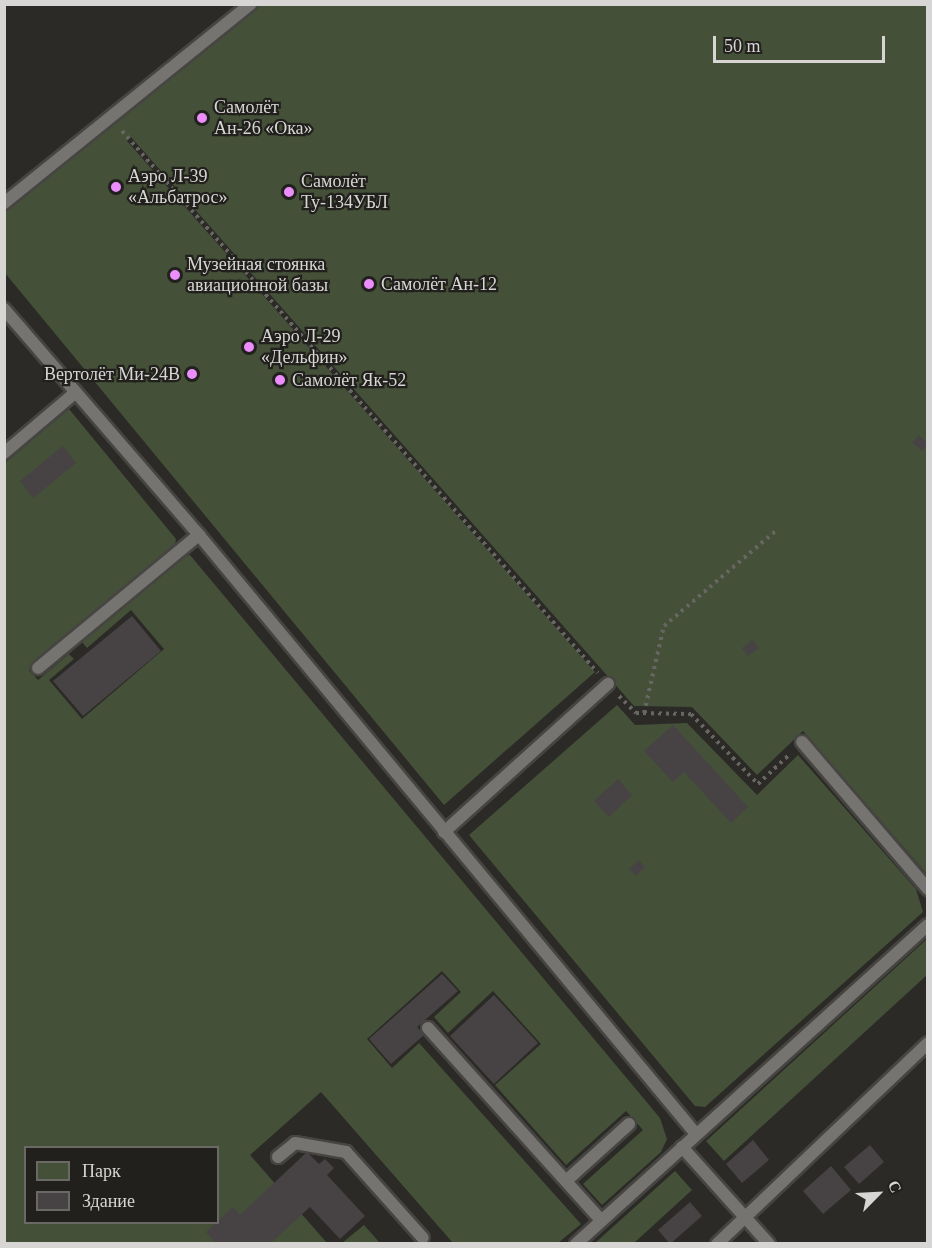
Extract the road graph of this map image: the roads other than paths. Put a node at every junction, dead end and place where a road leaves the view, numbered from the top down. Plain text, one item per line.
1 (251, 4) edge
2 (4, 203) edge
3 (4, 309) edge
4 (76, 392) junction
5 (4, 453) edge
6 (199, 535) junction
7 (38, 668) dead end
8 (608, 684) road end
9 (802, 742) road end
10 (444, 832) junction
11 (927, 890) edge
12 (927, 926) edge
13 (428, 1028) dead end
14 (927, 1043) edge
15 (629, 1124) dead end
16 (696, 1134) junction
17 (681, 1147) junction
18 (278, 1157) dead end
19 (566, 1181) junction
20 (745, 1218) junction
21 (601, 1221) junction
22 (423, 1242) edge
23 (576, 1244) edge
24 (717, 1244) edge
25 (769, 1244) edge

1 - 2 lane
3 - 4 lane
4 - 5 lane
4 - 6 lane
6 - 7 lane
6 - 10 lane
8 - 10 lane
9 - 11 lane
10 - 16 lane
12 - 16 lane
13 - 19 lane
14 - 20 lane
15 - 19 lane
16 - 17 lane
17 - 20 lane
17 - 21 lane
18 - 22 lane
19 - 21 lane
20 - 24 lane
20 - 25 lane
21 - 23 lane

